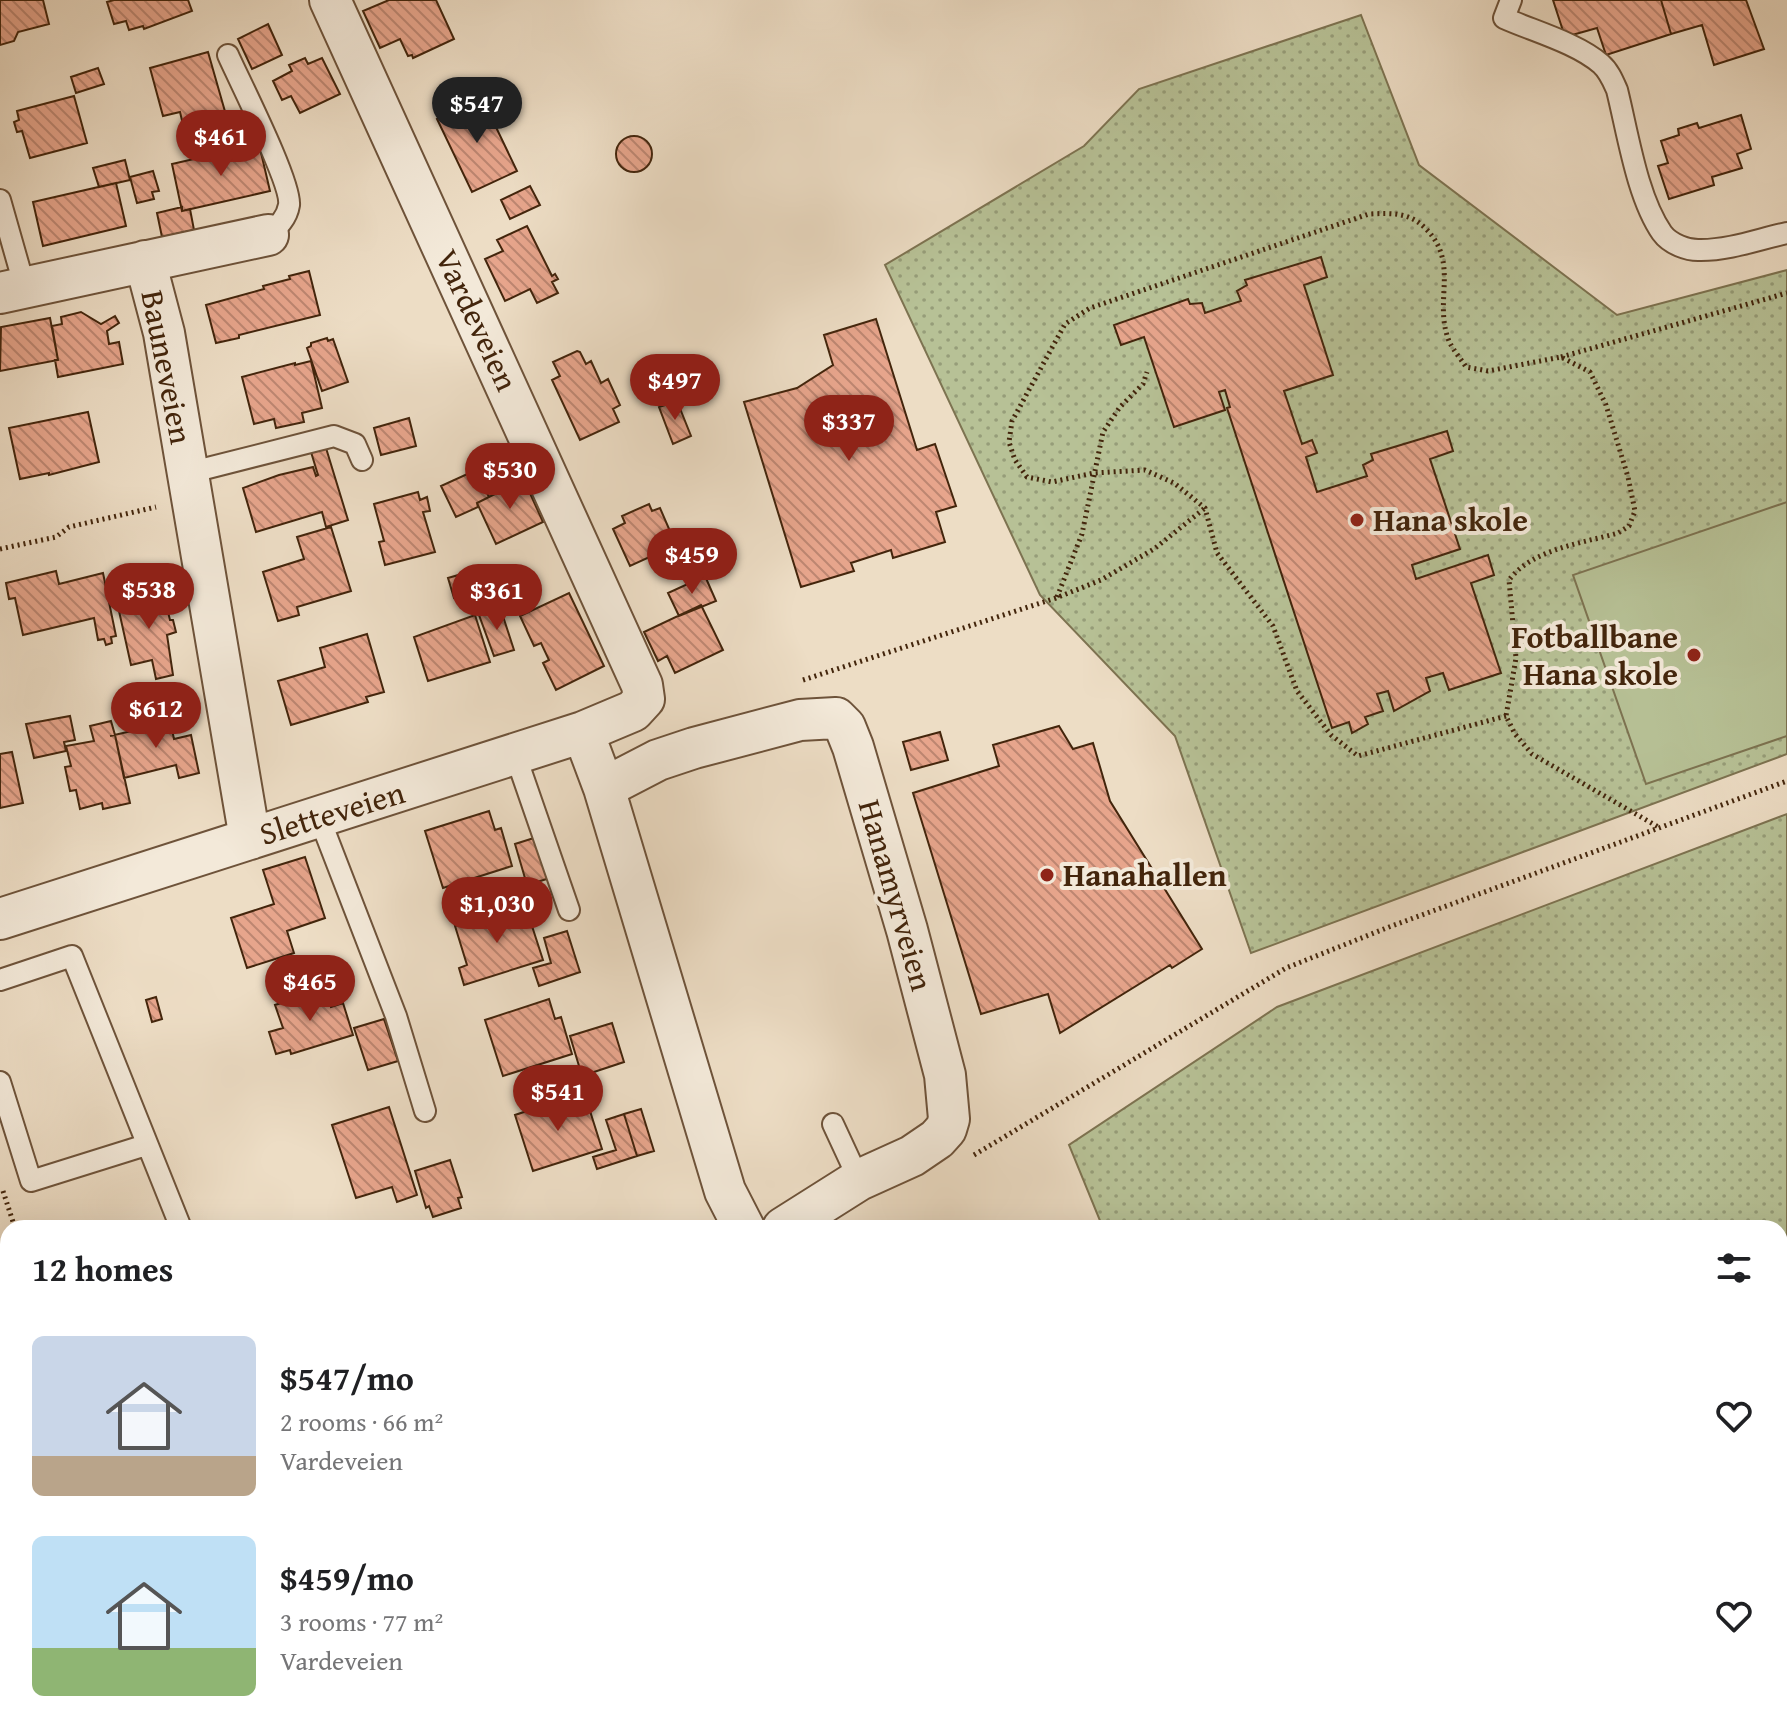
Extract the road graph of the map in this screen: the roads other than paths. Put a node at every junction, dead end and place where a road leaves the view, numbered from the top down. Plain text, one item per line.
1 (330, 0) edge
2 (1511, 0) edge
3 (228, 55) dead end
4 (0, 200) edge
5 (1787, 233) edge
6 (268, 235) joint
7 (145, 261) junction
8 (12, 290) edge
9 (362, 460) dead end
10 (190, 486) junction
11 (642, 685) joint
12 (583, 732) junction
13 (515, 754) junction
14 (604, 788) junction
15 (319, 817) junction
16 (250, 839) junction
17 (569, 910) dead end
18 (0, 919) edge
19 (0, 980) edge
20 (0, 1082) edge
21 (425, 1111) dead end
22 (833, 1124) dead end
23 (146, 1145) junction
24 (859, 1180) junction
25 (178, 1220) edge
26 (740, 1220) edge
27 (796, 1220) edge

1 - 11 street, Vardeveien
2 - 5 lane
3 - 6 lane
4 - 8 lane
6 - 7 street, Bauneveien
7 - 8 street, Bauneveien
7 - 10 street, Bauneveien
9 - 10 lane, Bauneveien
10 - 16 street, Bauneveien
11 - 12 street, Sletteveien
12 - 13 street, Sletteveien
12 - 14 street
13 - 15 street, Sletteveien
13 - 17 lane
14 - 24 street, Hanamyrveien
14 - 26 street
15 - 16 street, Sletteveien
15 - 21 lane
16 - 18 street, Sletteveien
19 - 23 lane
20 - 23 lane
22 - 24 lane
23 - 25 lane
24 - 27 street, Hanamyrveien

